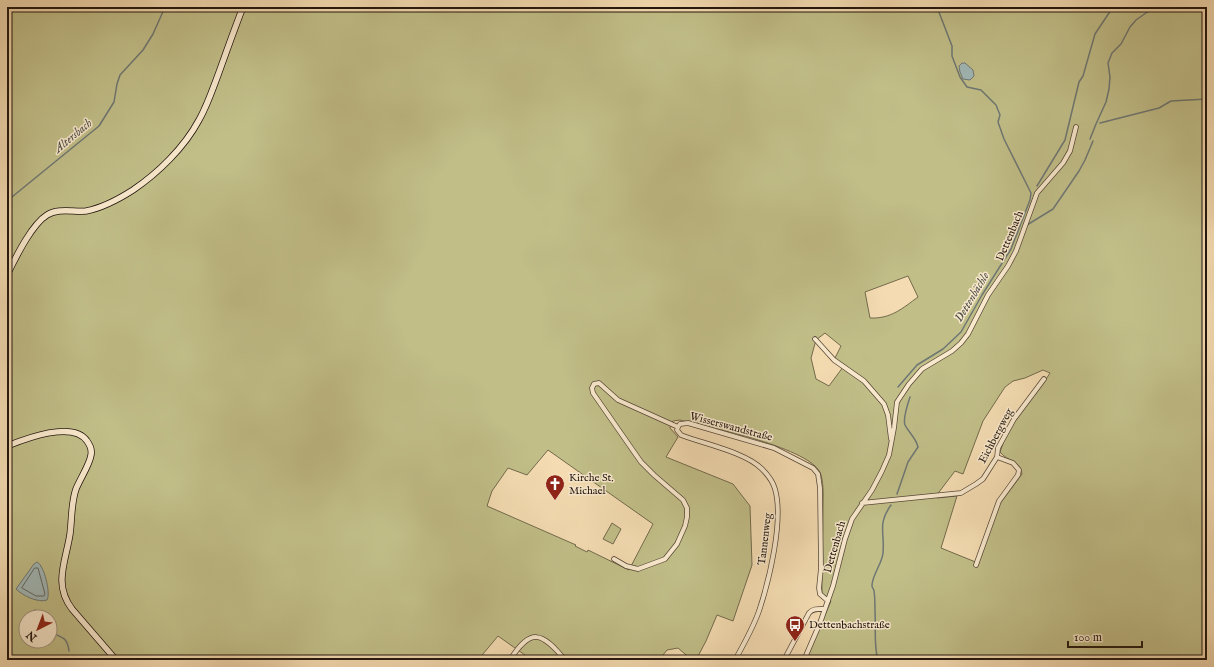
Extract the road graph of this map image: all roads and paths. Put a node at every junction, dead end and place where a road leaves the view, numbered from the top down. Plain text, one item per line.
1 (243, 7) edge
2 (1076, 127) dead end
3 (7, 275) edge
4 (815, 339) dead end
5 (1044, 379) dead end
6 (678, 426) junction
7 (892, 443) junction
8 (7, 446) edge
9 (997, 457) junction
10 (862, 503) junction
11 (614, 559) dead end
12 (976, 565) dead end
13 (828, 600) junction
14 (825, 609) junction
15 (116, 660) edge
16 (510, 660) edge
17 (565, 660) edge
18 (735, 660) edge
19 (784, 660) edge
20 (804, 660) edge

1 - 3 street
2 - 7 street, Dettenbach
4 - 7 street, Dettenbach
5 - 9 street, Eichbergweg
6 - 11 street, Wisserswandstraße
6 - 13 street, Wisserswandstraße
6 - 18 street, Tannenweg
7 - 10 street, Dettenbach
8 - 15 street
9 - 10 street, Eichbergweg
9 - 12 street
10 - 13 street, Dettenbach
13 - 14 street, Dettenbach
14 - 19 street
14 - 20 street, Dettenbach
16 - 17 street

